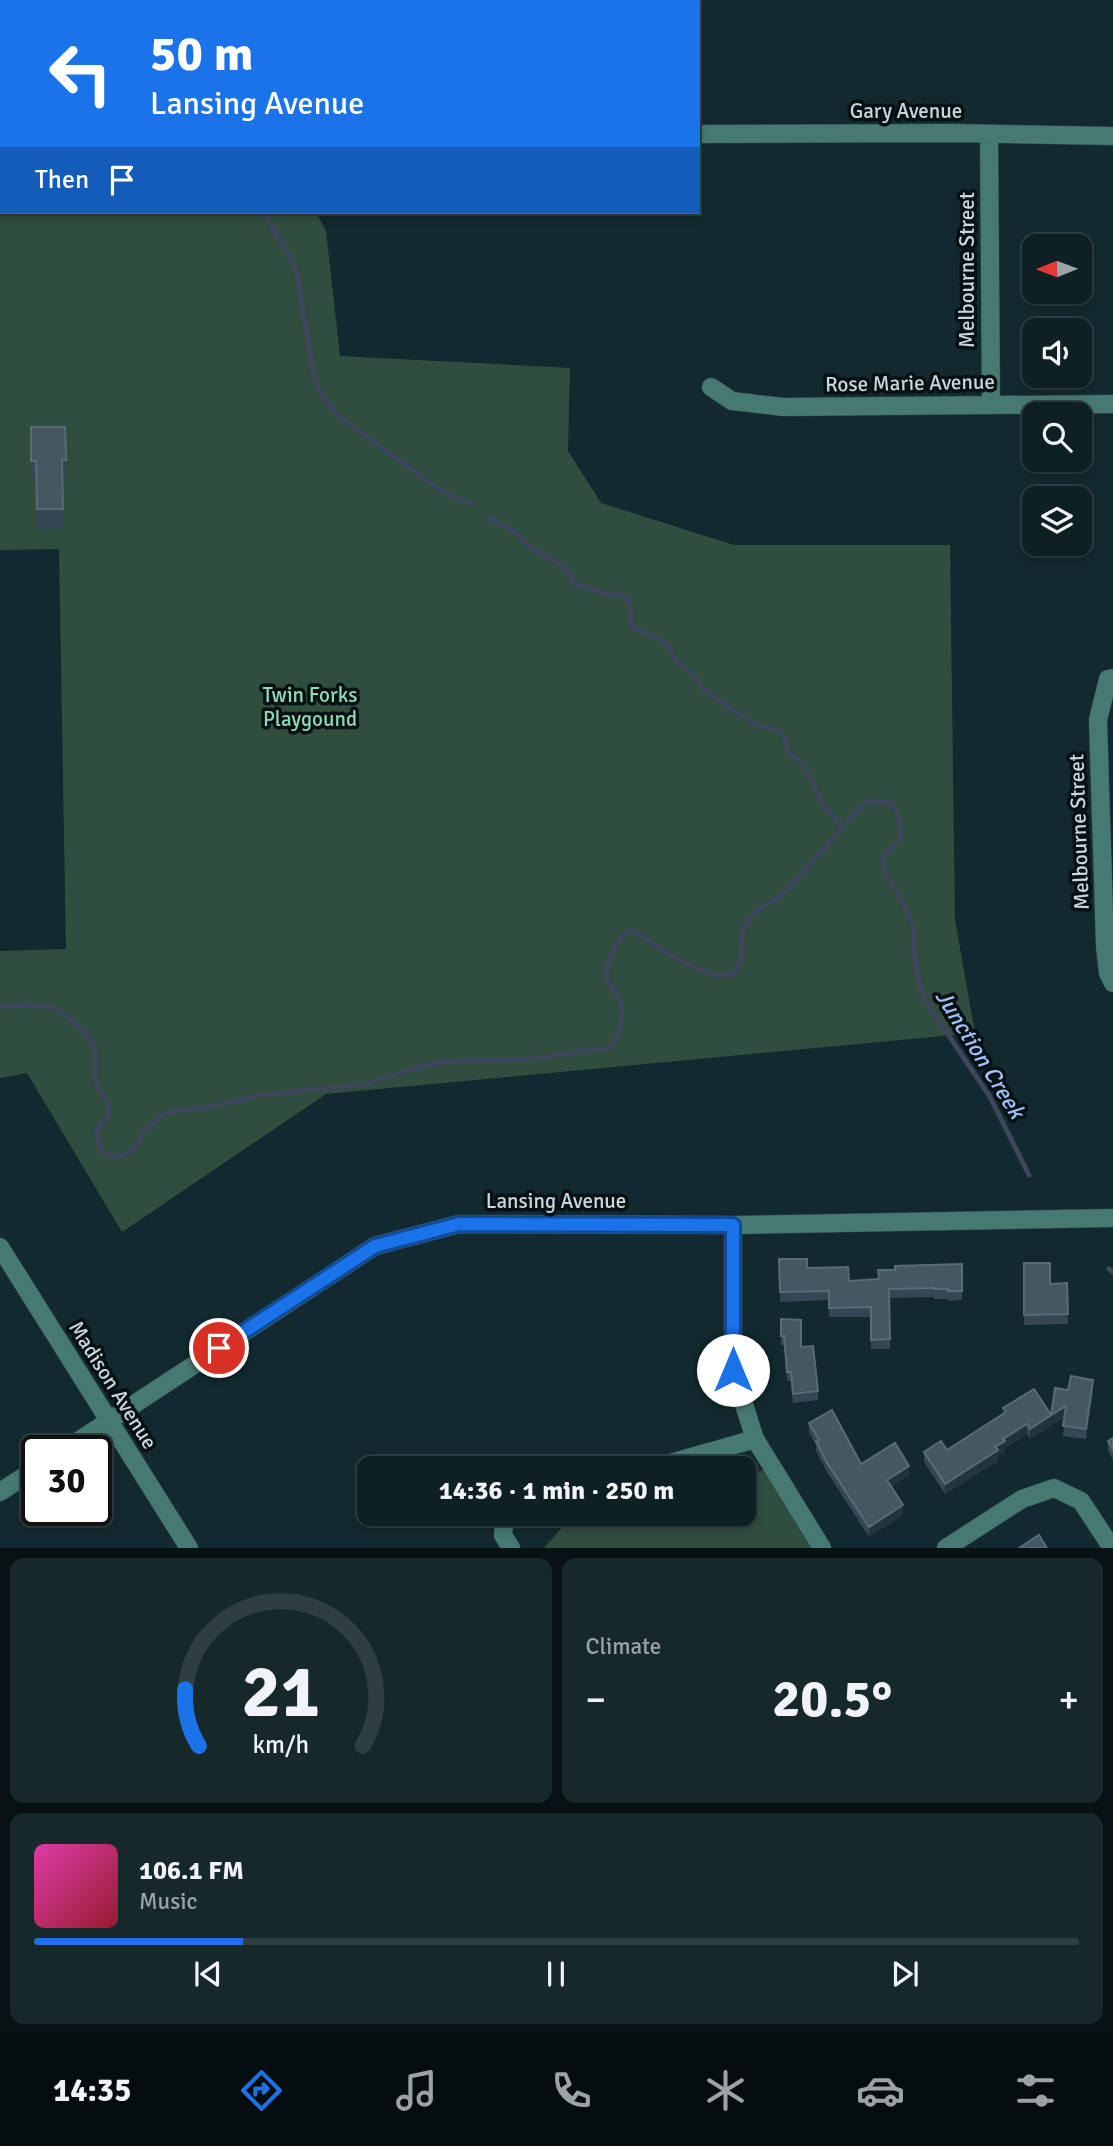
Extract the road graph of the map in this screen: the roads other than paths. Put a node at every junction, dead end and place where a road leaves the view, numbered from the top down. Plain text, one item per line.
1 (700, 134) edge
2 (989, 135) junction
3 (1113, 136) edge
4 (711, 387) dead end
5 (990, 404) junction
6 (1113, 404) edge
7 (1111, 679) edge
8 (1109, 946) edge
9 (1113, 983) edge
10 (1113, 1218) edge
11 (733, 1225) junction
12 (0, 1247) edge
13 (108, 1420) junction
14 (86, 1435) edge
15 (755, 1439) junction
16 (695, 1456) edge
17 (21, 1478) edge
18 (0, 1492) edge
19 (504, 1526) edge
20 (189, 1548) edge
21 (512, 1548) edge
22 (822, 1548) edge
23 (946, 1548) edge
24 (1112, 1548) edge

1 - 2 street, Gary Avenue
2 - 3 street, Gary Avenue
2 - 5 street, Melbourne Street
4 - 5 street, Rose Marie Avenue
5 - 6 street, Rose Marie Avenue
7 - 8 street, Melbourne Street
8 - 9 street, Melbourne Street
10 - 11 street, Lansing Avenue
11 - 13 street, Lansing Avenue
11 - 15 street
12 - 13 street, Madison Avenue
13 - 14 street, Lansing Avenue
13 - 20 street, Madison Avenue
15 - 16 street
15 - 22 street
17 - 18 street
19 - 21 street
23 - 24 street

